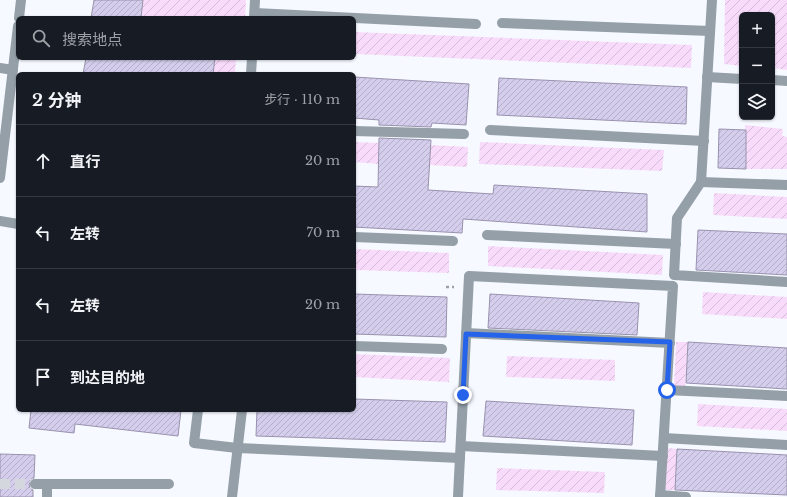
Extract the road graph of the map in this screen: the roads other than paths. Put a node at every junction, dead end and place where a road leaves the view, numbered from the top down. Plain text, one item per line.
1 (21, 0) edge
2 (255, 0) edge
3 (712, 0) edge
4 (255, 15) edge
5 (19, 16) edge
6 (280, 16) edge
7 (356, 19) edge
8 (502, 23) dead end
9 (476, 24) dead end
10 (710, 31) junction
11 (16, 44) edge
12 (252, 60) edge
13 (0, 68) edge
14 (13, 70) junction
15 (251, 72) edge
16 (707, 77) junction
17 (739, 79) edge
18 (775, 80) edge
19 (787, 81) edge
20 (356, 130) edge
21 (490, 130) dead end
22 (464, 134) dead end
23 (704, 141) junction
24 (0, 178) edge
25 (701, 182) junction
26 (787, 185) edge
27 (0, 221) edge
28 (16, 224) edge
29 (487, 235) dead end
30 (356, 237) edge
31 (453, 241) dead end
32 (676, 244) junction
33 (787, 282) edge
34 (466, 334) junction
35 (670, 342) junction
36 (356, 346) edge
37 (442, 348) dead end
38 (667, 390) junction
39 (787, 396) edge
40 (198, 412) edge
41 (242, 412) edge
42 (664, 438) junction
43 (787, 445) edge
44 (460, 446) junction
45 (237, 448) junction
46 (663, 456) junction
47 (460, 458) junction
48 (35, 484) tunnel mouth
49 (48, 484) junction
50 (169, 484) dead end
51 (660, 496) edge
52 (47, 497) edge
53 (232, 497) edge
54 (458, 497) edge
55 (467, 497) edge
56 (686, 497) edge

1 - 5 street
2 - 4 street
3 - 10 street
4 - 6 street
7 - 9 street
8 - 10 street
10 - 16 street
11 - 14 street
12 - 15 street
13 - 14 street
14 - 24 street
16 - 17 street
16 - 23 street
18 - 19 street
20 - 22 street
21 - 23 street
23 - 25 street
25 - 26 street
25 - 32 street
27 - 28 street
29 - 32 street
30 - 31 street
32 - 33 street
34 - 35 street
34 - 35 street
34 - 44 street
35 - 38 street
36 - 37 street
38 - 39 street
38 - 42 street
40 - 45 street
41 - 45 street
42 - 43 street
42 - 46 street
44 - 46 street
44 - 47 street
45 - 47 street
45 - 53 street
46 - 51 street
47 - 54 street
48 - 49 street
49 - 50 street
49 - 52 street
51 - 56 street
54 - 55 street

